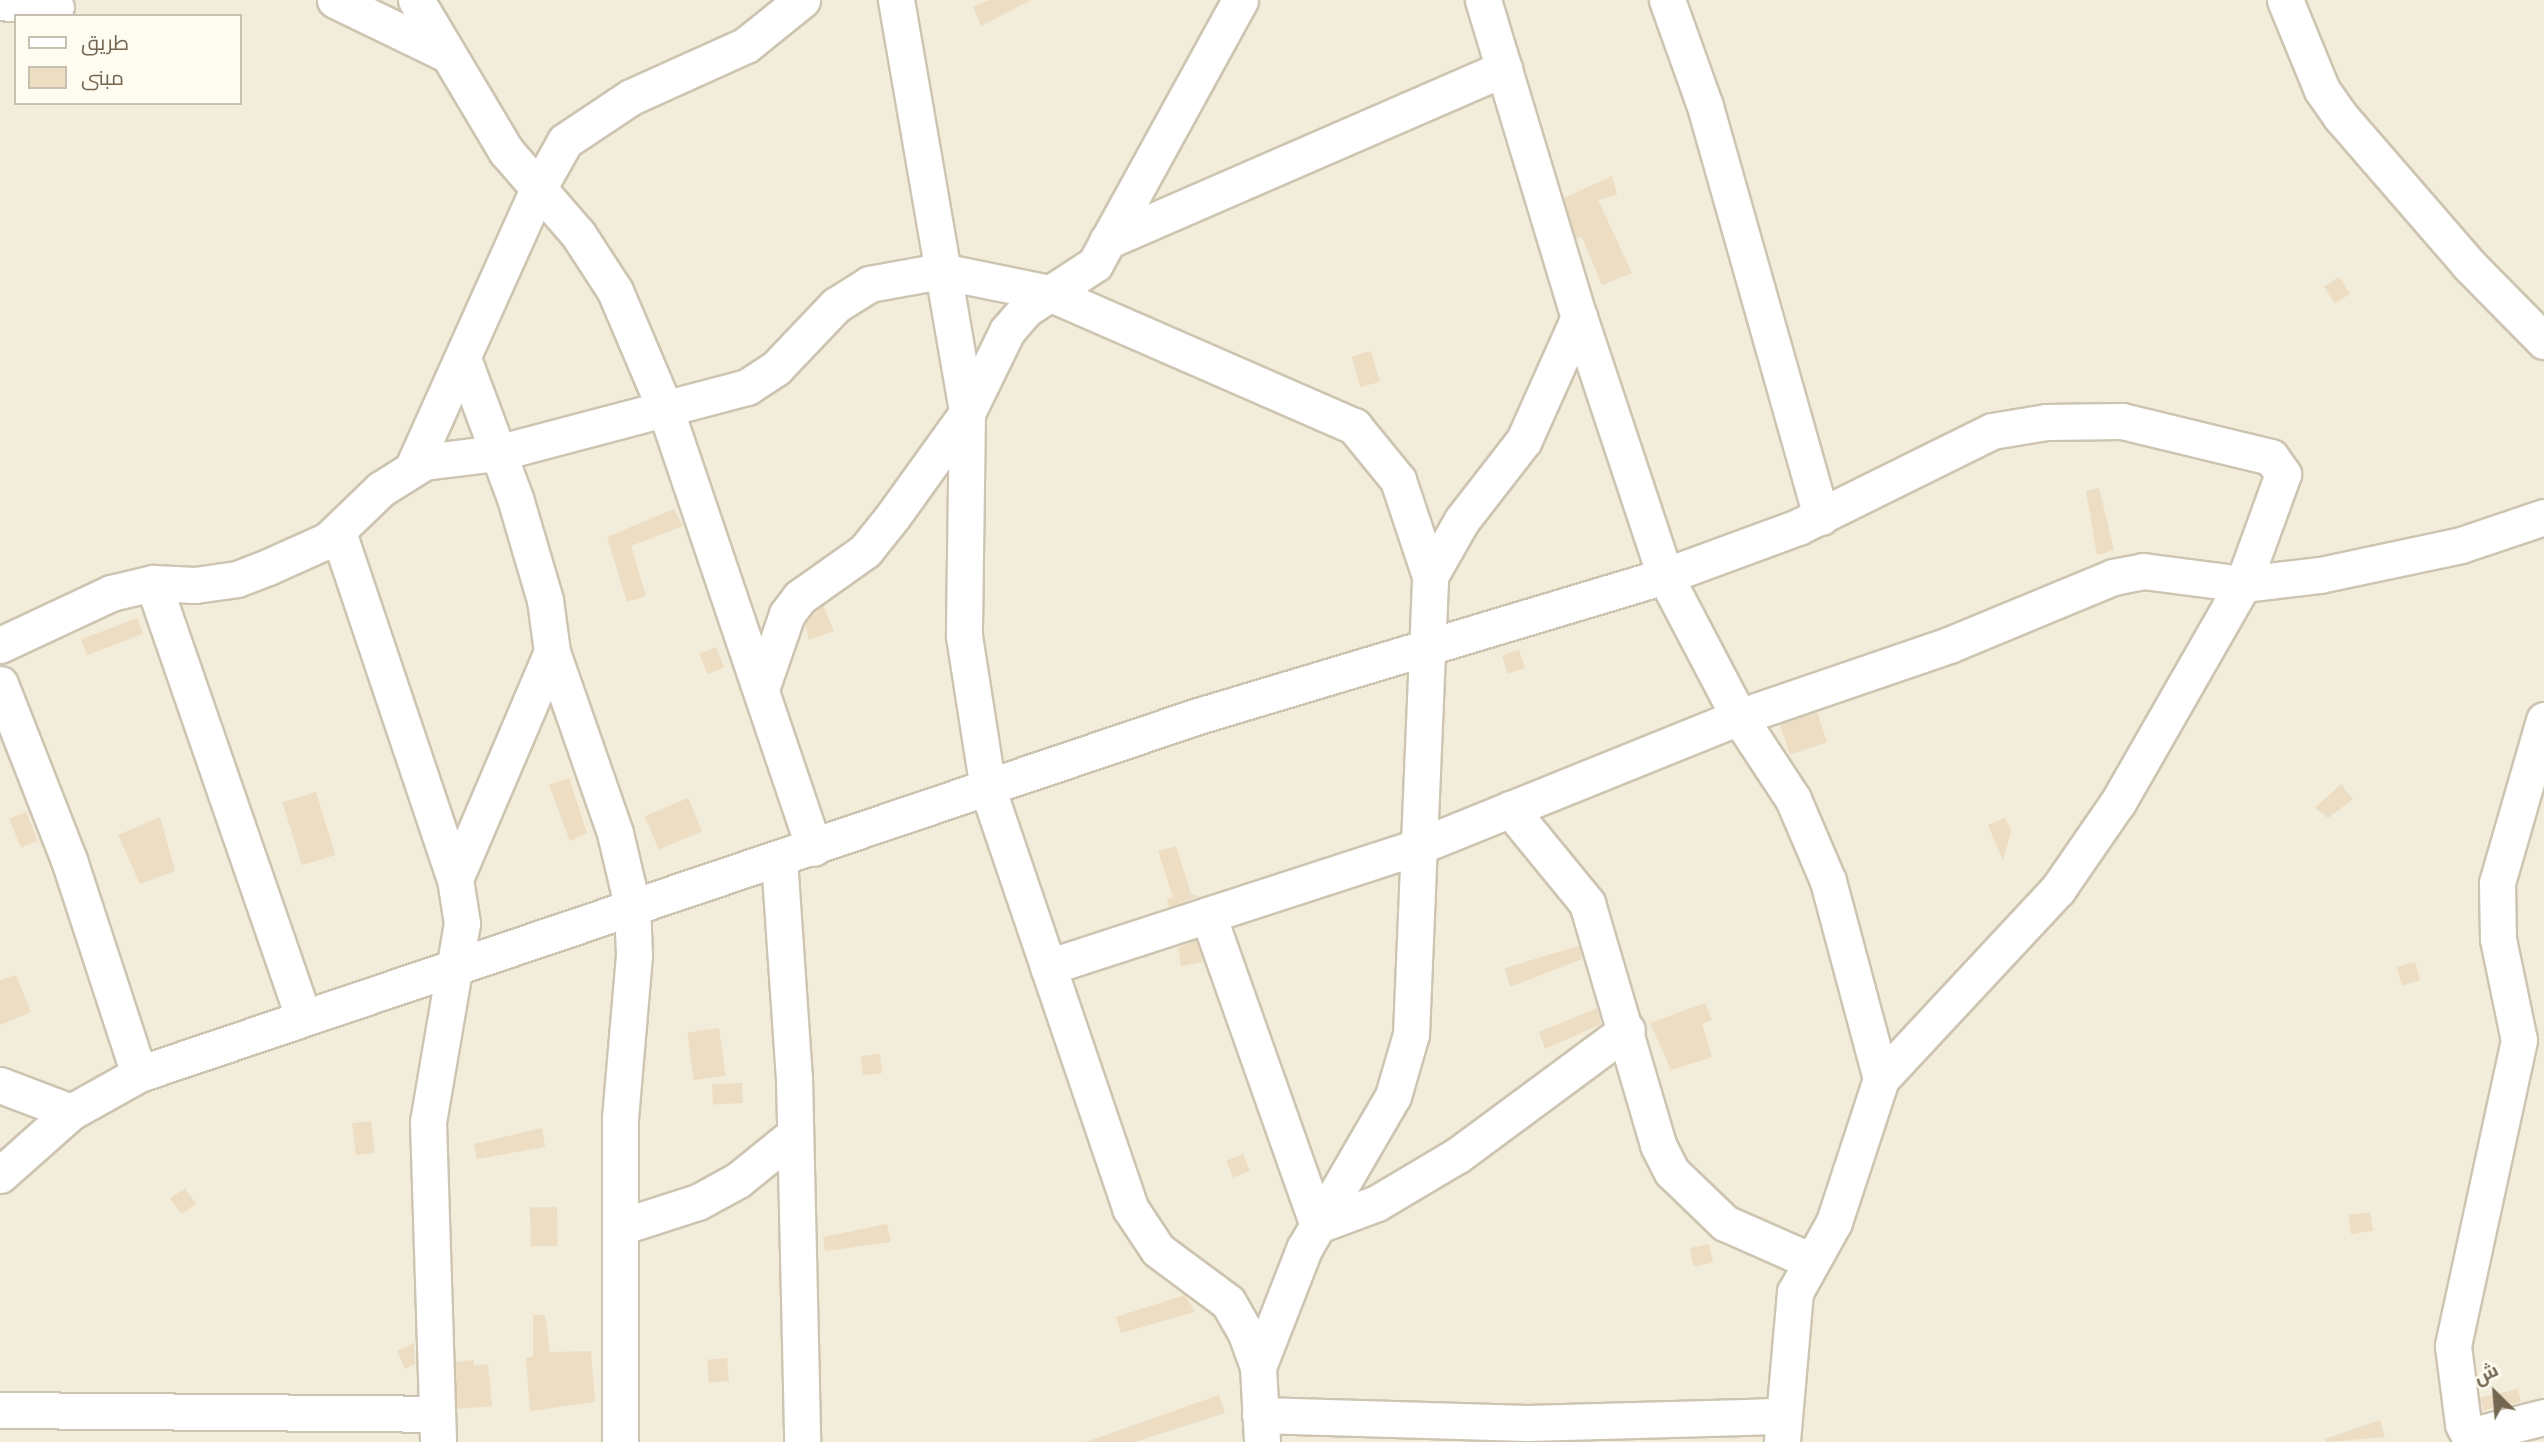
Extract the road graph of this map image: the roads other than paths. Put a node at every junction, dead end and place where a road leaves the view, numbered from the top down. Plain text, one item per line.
1 (335, 0) edge
2 (416, 0) edge
3 (802, 0) edge
4 (896, 0) edge
5 (1240, 0) edge
6 (1483, 0) edge
7 (1667, 0) edge
8 (2285, 0) edge
9 (0, 2) edge
10 (56, 8) edge
11 (444, 53) junction
12 (1504, 68) junction
13 (537, 189) junction
14 (1107, 241) junction
15 (941, 271) junction
16 (1049, 293) junction
17 (1579, 317) junction
18 (2544, 341) edge
19 (464, 361) junction
20 (666, 411) junction
21 (967, 413) junction
22 (497, 453) junction
23 (413, 467) junction
24 (1821, 517) junction
25 (2544, 517) edge
26 (338, 532) junction
27 (1430, 576) junction
28 (1665, 576) junction
29 (153, 583) junction
30 (2243, 584) junction
31 (0, 645) edge
32 (1424, 650) junction
33 (552, 652) junction
34 (0, 684) edge
35 (761, 690) junction
36 (1739, 717) junction
37 (2544, 719) edge
38 (988, 790) junction
39 (1510, 809) junction
40 (1418, 847) junction
41 (814, 848) junction
42 (779, 859) junction
43 (454, 879) junction
44 (632, 905) junction
45 (1208, 915) junction
46 (458, 962) junction
47 (1048, 967) junction
48 (302, 1014) junction
49 (1627, 1030) junction
50 (139, 1074) junction
51 (1881, 1079) junction
52 (0, 1085) edge
53 (71, 1112) junction
54 (795, 1134) junction
55 (0, 1175) edge
56 (1318, 1225) junction
57 (620, 1227) junction
58 (1809, 1260) junction
59 (1258, 1367) junction
60 (0, 1410) edge
61 (2544, 1417) edge
62 (437, 1428) edge
63 (1261, 1428) edge
64 (1783, 1429) edge
65 (1532, 1433) edge
66 (620, 1442) edge
67 (802, 1442) edge

1 - 11 street
2 - 11 street
3 - 13 street
4 - 15 street
5 - 14 street
6 - 12 street
7 - 24 street
8 - 18 street
9 - 10 street
11 - 13 street
12 - 14 street
12 - 17 street
13 - 19 street
13 - 20 street
14 - 16 street
15 - 16 street
15 - 20 street
15 - 21 street
16 - 21 street
16 - 27 street
17 - 27 street
17 - 28 street
19 - 22 street
19 - 23 street
20 - 22 street
20 - 35 street
21 - 35 street
21 - 38 street
22 - 23 street
22 - 33 street
23 - 26 street
24 - 28 street
24 - 30 street
25 - 30 street
26 - 29 street
26 - 43 street
27 - 32 street
28 - 32 street
28 - 36 street
29 - 31 street
29 - 48 street
30 - 36 street
30 - 51 street
32 - 38 street
32 - 40 street
33 - 43 street
33 - 44 street
34 - 50 street
35 - 41 street
36 - 39 street
36 - 51 street
37 - 61 street
38 - 41 street
38 - 47 street
39 - 40 street
39 - 49 street
40 - 45 street
40 - 56 street
41 - 42 street
42 - 44 street
42 - 54 street
43 - 46 street
44 - 46 street
44 - 57 street
45 - 47 street
45 - 56 street
46 - 48 street
46 - 62 street
47 - 59 street
48 - 50 street
49 - 56 street
49 - 58 street
50 - 53 street
51 - 58 street
52 - 53 street
53 - 55 street
54 - 57 street
54 - 67 street
56 - 59 street
57 - 66 street
58 - 64 street
59 - 63 street
60 - 62 street
63 - 65 street
64 - 65 street

